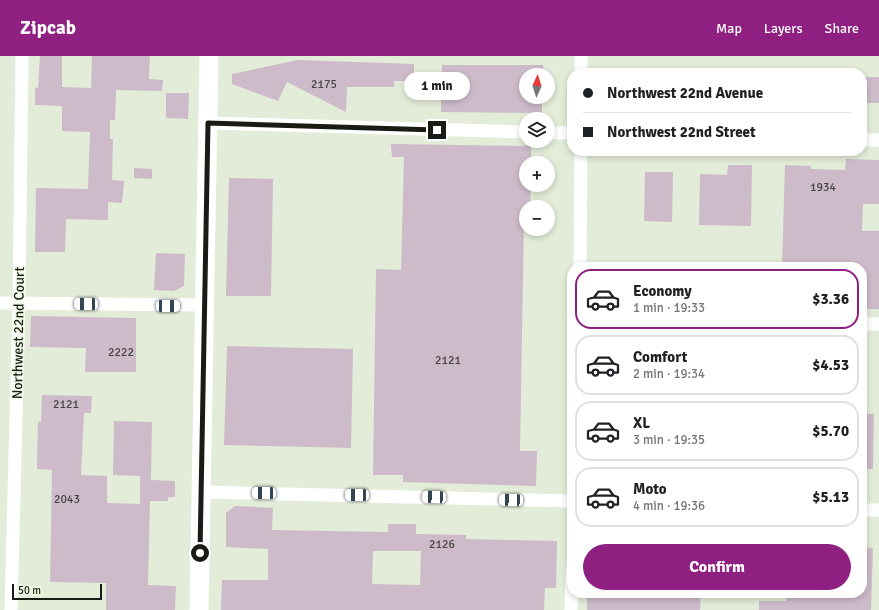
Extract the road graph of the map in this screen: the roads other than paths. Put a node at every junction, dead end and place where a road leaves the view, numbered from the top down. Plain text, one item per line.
1 (22, 56) edge
2 (209, 56) edge
3 (581, 56) edge
4 (581, 68) edge
5 (208, 123) junction
6 (519, 132) edge
7 (555, 133) edge
8 (567, 133) edge
9 (867, 140) edge
10 (879, 140) edge
11 (582, 156) edge
12 (580, 262) edge
13 (0, 303) edge
14 (19, 303) junction
15 (205, 306) junction
16 (867, 324) edge
17 (879, 324) edge
18 (202, 492) junction
19 (567, 501) edge
20 (867, 510) edge
21 (879, 510) edge
22 (571, 598) edge
23 (10, 610) edge
24 (199, 610) edge
25 (571, 610) edge

1 - 14 street, Northwest 22nd Court
2 - 5 main road
3 - 4 street
5 - 6 street
5 - 15 main road
7 - 8 street
9 - 10 street
11 - 12 street
13 - 14 street
14 - 15 street
14 - 23 street, Northwest 22nd Court
15 - 18 main road
16 - 17 street
18 - 19 street
18 - 24 main road
20 - 21 street
22 - 25 street

